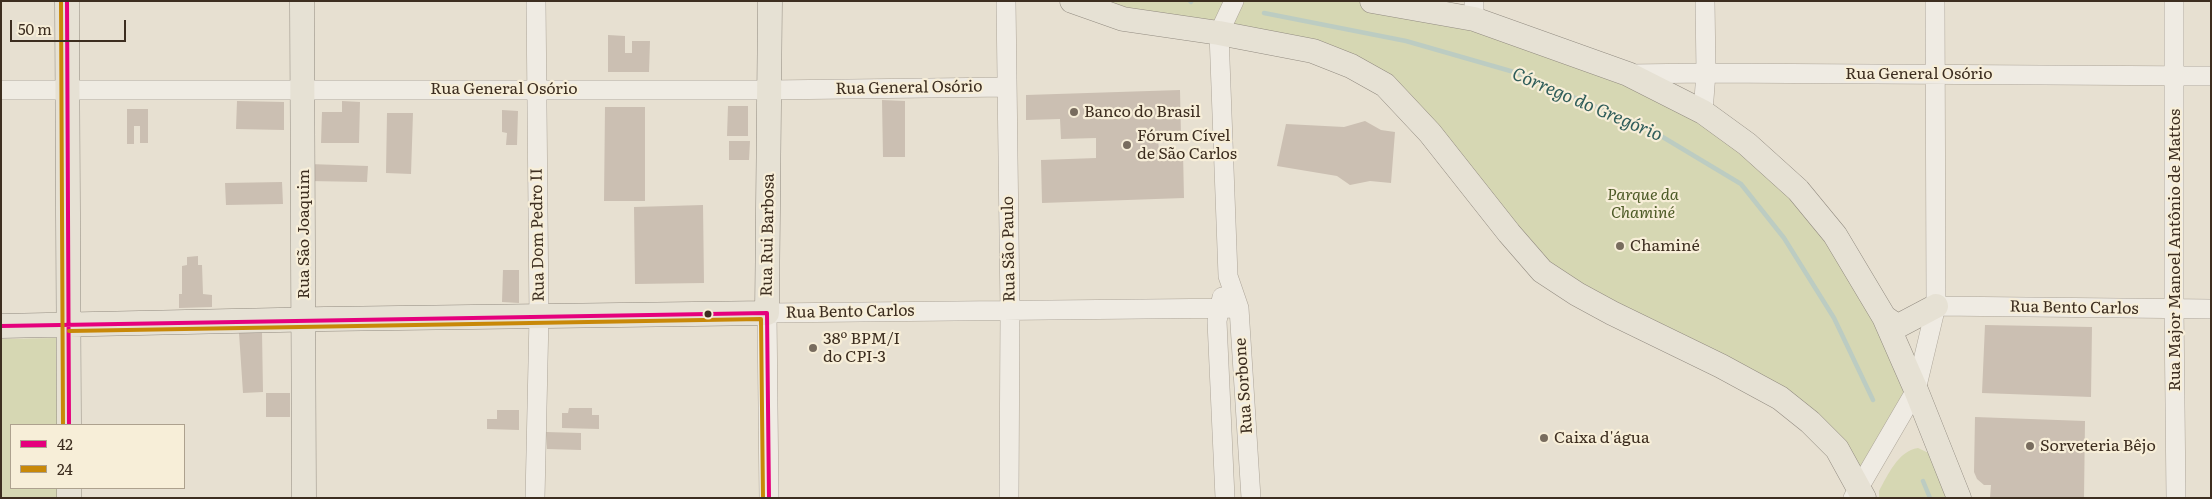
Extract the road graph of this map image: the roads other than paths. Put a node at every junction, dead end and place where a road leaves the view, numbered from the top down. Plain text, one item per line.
1 (67, 1) edge
2 (302, 1) edge
3 (536, 1) edge
4 (770, 1) edge
5 (1006, 1) edge
6 (1072, 1) edge
7 (1234, 1) edge
8 (1372, 1) edge
9 (1705, 1) edge
10 (1935, 1) edge
11 (2174, 1) edge
12 (1474, 10) edge
13 (1220, 33) junction
14 (1706, 73) junction
15 (1935, 73) junction
16 (1628, 74) junction
17 (2174, 75) junction
18 (2211, 76) edge
19 (1007, 87) junction
20 (303, 89) junction
21 (536, 89) junction
22 (1, 90) edge
23 (68, 90) junction
24 (770, 90) junction
25 (1703, 112) junction
26 (1228, 276) junction
27 (1936, 306) junction
28 (1239, 308) junction
29 (2174, 308) junction
30 (2211, 308) edge
31 (1218, 309) junction
32 (1010, 311) junction
33 (767, 313) junction
34 (539, 316) junction
35 (1884, 317) junction
36 (304, 320) junction
37 (69, 325) junction
38 (1, 326) edge
39 (1916, 390) junction
40 (69, 424) edge
41 (1859, 495) edge
42 (304, 498) edge
43 (536, 498) edge
44 (769, 498) edge
45 (1009, 498) edge
46 (1225, 498) edge
47 (1251, 498) edge
48 (1958, 498) edge
49 (2176, 498) edge

1 - 23 main road
2 - 20 main road, Rua São Joaquim
3 - 21 street, Rua Dom Pedro II
4 - 24 main road, Rua Rui Barbosa
5 - 19 street, Rua São Paulo
6 - 13 main road
7 - 13 street, Rua Sorbone
8 - 12 main road
9 - 14 street
10 - 15 street
11 - 17 street, Rua Major Manoel Antônio de Mattos
12 - 16 main road
13 - 26 street, Rua Sorbone
13 - 41 main road
14 - 15 street, Rua General Osório
14 - 16 street, Rua General Osório
14 - 25 street
15 - 17 street, Rua General Osório
15 - 27 street
16 - 25 main road
17 - 18 street, Rua General Osório
17 - 29 street, Rua Major Manoel Antônio de Mattos
19 - 24 street, Rua General Osório
19 - 32 street, Rua São Paulo
20 - 21 street, Rua General Osório
20 - 23 street, Rua General Osório
20 - 36 main road, Rua São Joaquim
21 - 24 street, Rua General Osório
21 - 34 street, Rua Dom Pedro II
22 - 23 street, Rua General Osório
23 - 37 main road
24 - 33 main road, Rua Rui Barbosa
25 - 35 main road
26 - 28 street, Rua Sorbone
26 - 31 street, Rua Sorbone
27 - 29 street, Rua Bento Carlos
27 - 35 main road
27 - 39 street
28 - 31 street, Rua Bento Carlos
28 - 47 street, Rua Sorbone
29 - 30 street, Rua Bento Carlos
29 - 49 street, Rua Major Manoel Antônio de Mattos
31 - 32 street, Rua Bento Carlos
31 - 46 street, Rua Sorbone
32 - 33 street, Rua Bento Carlos
32 - 45 street, Rua São Paulo
33 - 34 main road, Rua Bento Carlos
33 - 44 street, Rua Rui Barbosa
34 - 36 main road, Rua Bento Carlos
34 - 43 street, Rua Dom Pedro II
35 - 39 main road
36 - 37 main road, Rua Bento Carlos
36 - 42 main road, Rua São Joaquim
37 - 38 main road, Rua Bento Carlos
37 - 40 main road
39 - 41 street
39 - 48 main road

